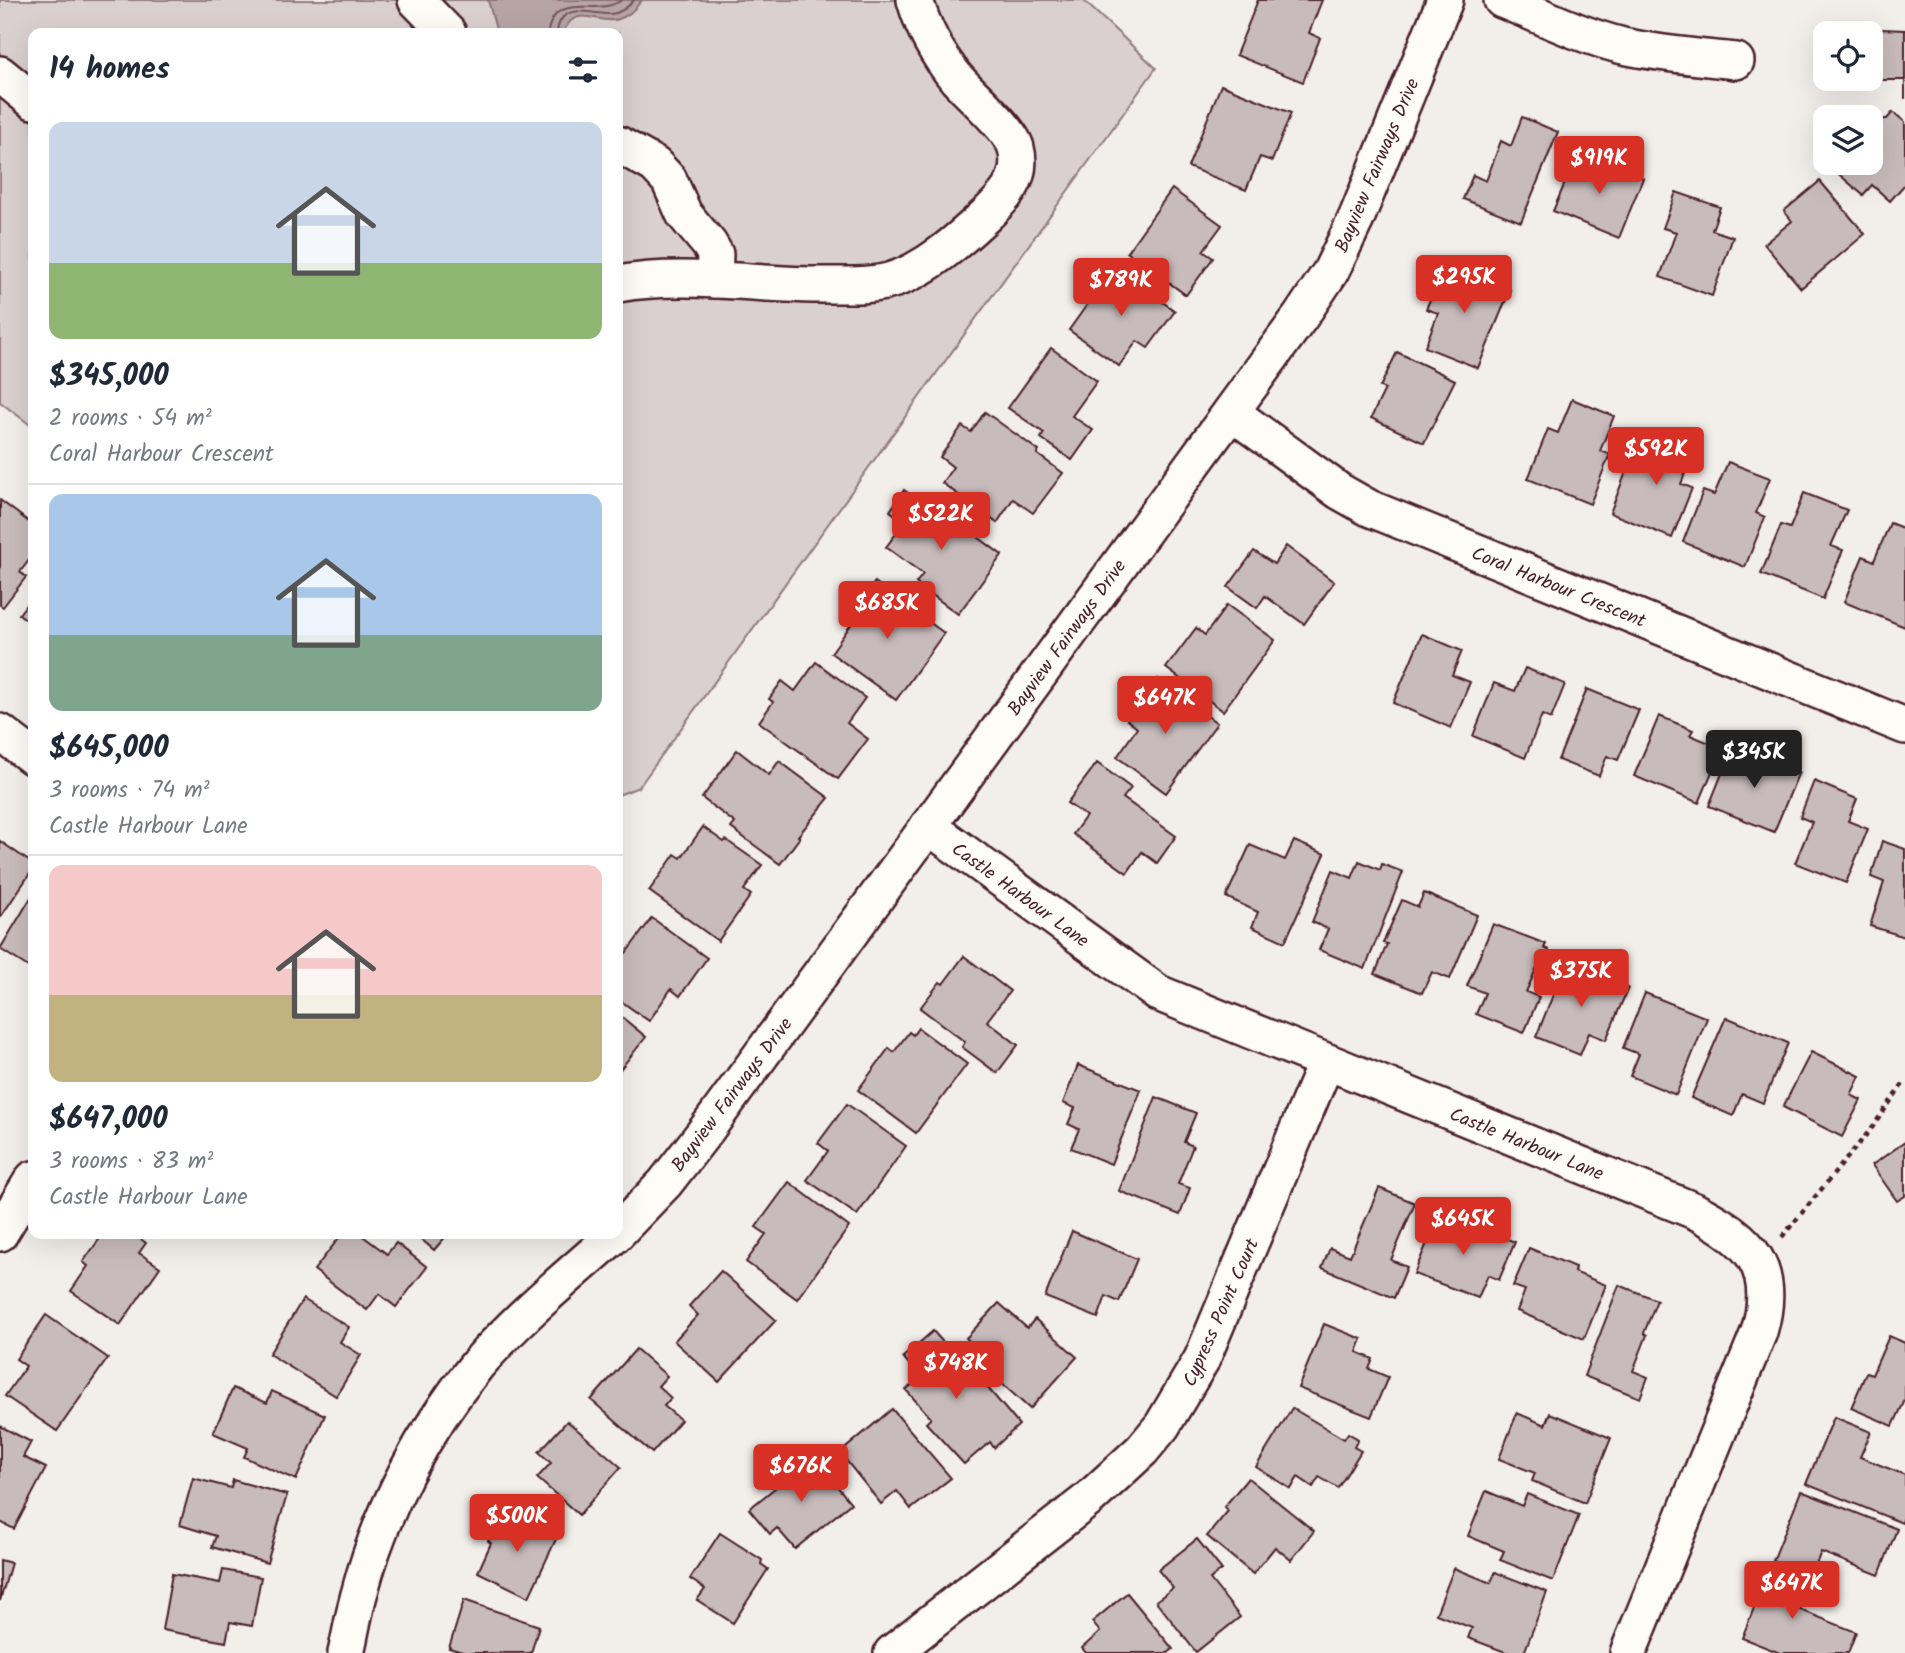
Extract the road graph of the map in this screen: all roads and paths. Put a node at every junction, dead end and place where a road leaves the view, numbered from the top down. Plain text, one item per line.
1 (416, 0) edge
2 (915, 0) edge
3 (1445, 0) edge
4 (1502, 0) edge
5 (443, 28) edge
6 (1736, 61) dead end
7 (0, 74) edge
8 (28, 97) edge
9 (623, 147) edge
10 (714, 280) junction
11 (623, 283) edge
12 (1231, 412) junction
13 (1905, 726) edge
14 (0, 732) edge
15 (28, 753) edge
16 (928, 826) junction
17 (1326, 1062) junction
18 (1905, 1081) edge
19 (28, 1187) edge
20 (623, 1226) edge
21 (0, 1233) edge
22 (609, 1239) edge
23 (1760, 1263) junction
24 (346, 1653) edge
25 (892, 1653) edge
26 (1629, 1653) edge

1 - 5 street
2 - 10 street
3 - 12 street, Bayview Fairways Drive
4 - 6 street
7 - 8 street
9 - 10 street
10 - 11 street
12 - 13 street, Coral Harbour Crescent
12 - 16 street, Bayview Fairways Drive
14 - 15 street
16 - 17 street, Castle Harbour Lane
16 - 20 street, Bayview Fairways Drive
17 - 23 street, Castle Harbour Lane
17 - 25 street, Cypress Point Court
18 - 23 path
19 - 21 street
22 - 24 street, Bayview Fairways Drive
23 - 26 street

